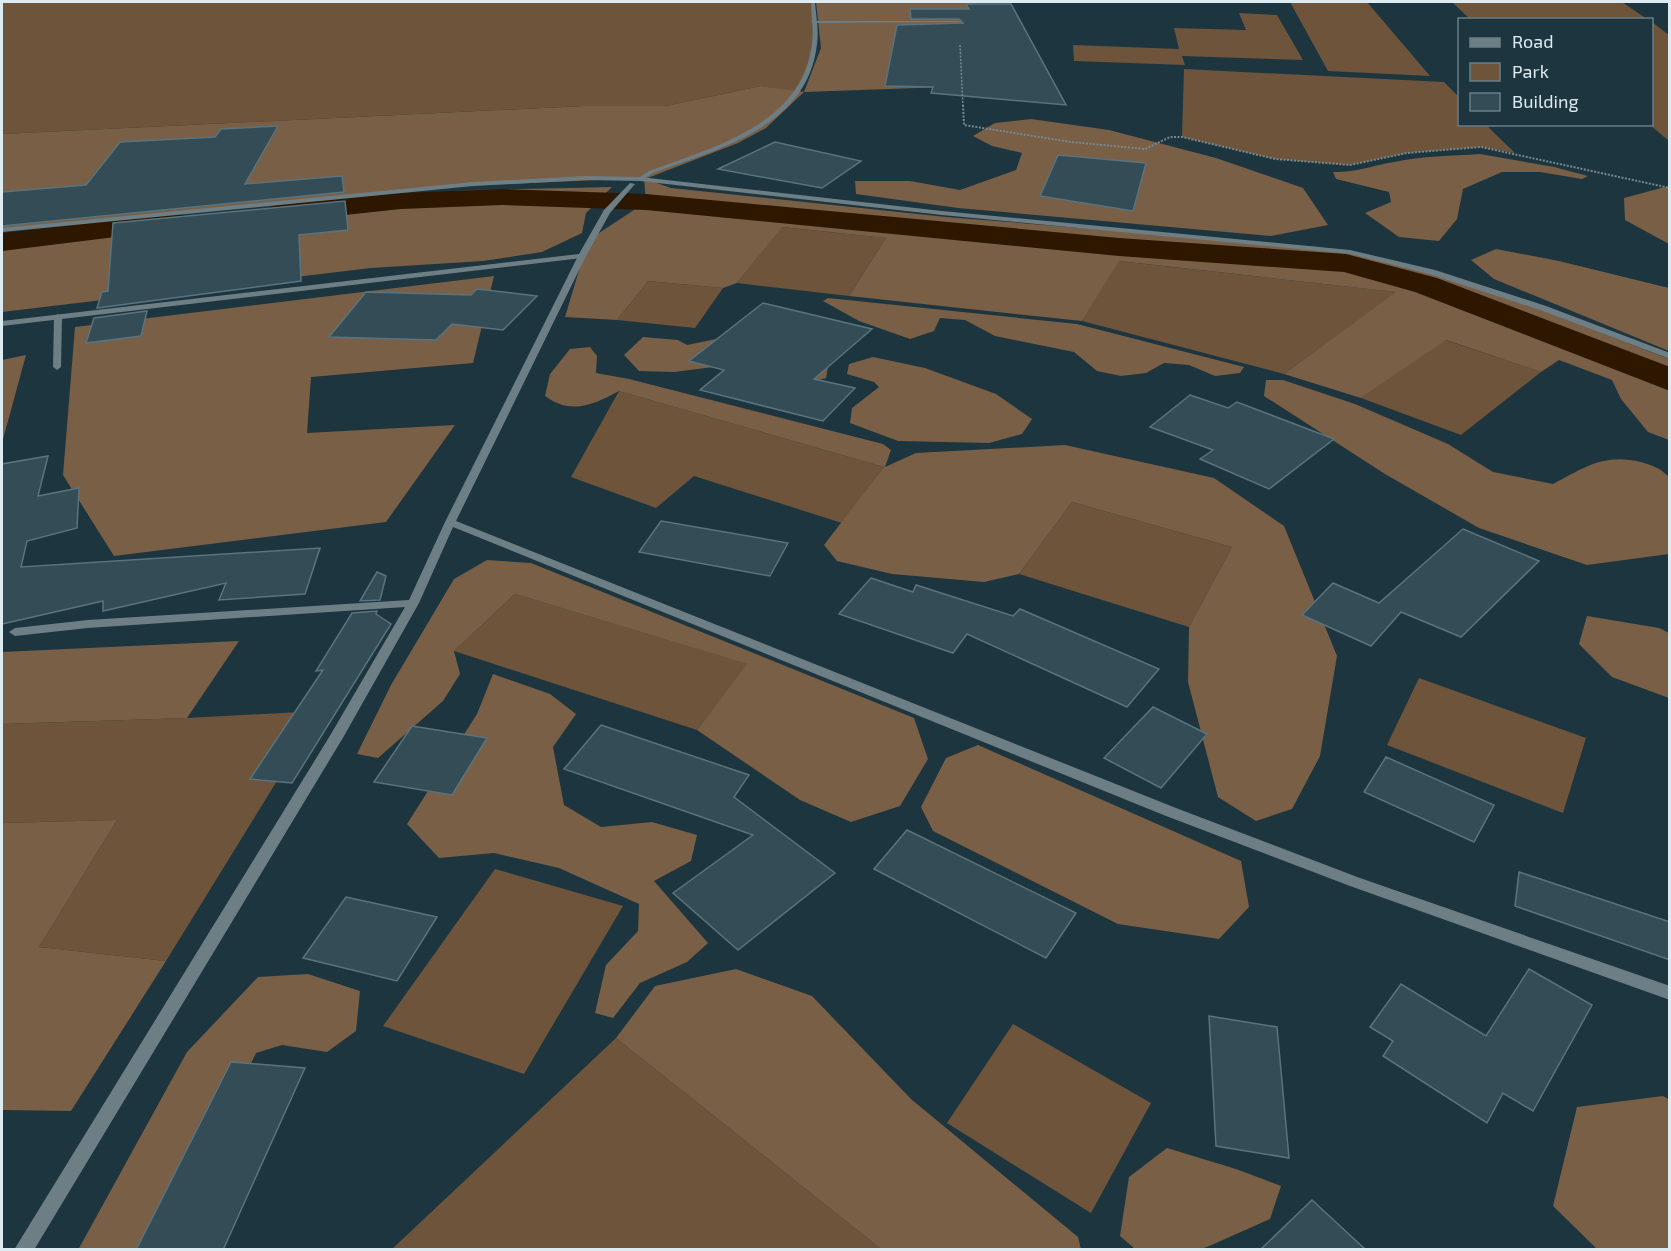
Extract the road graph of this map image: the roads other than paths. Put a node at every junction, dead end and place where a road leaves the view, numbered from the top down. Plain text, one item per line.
1 (813, 2) edge
2 (813, 22) junction
3 (959, 22) road end
4 (640, 179) junction
5 (633, 184) dead end
6 (2, 230) edge
7 (582, 256) junction
8 (58, 317) junction
9 (2, 324) edge
10 (1670, 356) edge
11 (57, 367) dead end
12 (450, 522) junction
13 (413, 603) junction
14 (15, 632) dead end
15 (1670, 993) edge
16 (23, 1250) edge

1 - 2 street
2 - 3 street
2 - 4 street
4 - 6 street
4 - 10 street
5 - 7 street
7 - 8 street
7 - 12 street
8 - 9 street
8 - 11 street
12 - 13 street
12 - 15 street
13 - 14 street
13 - 16 street

